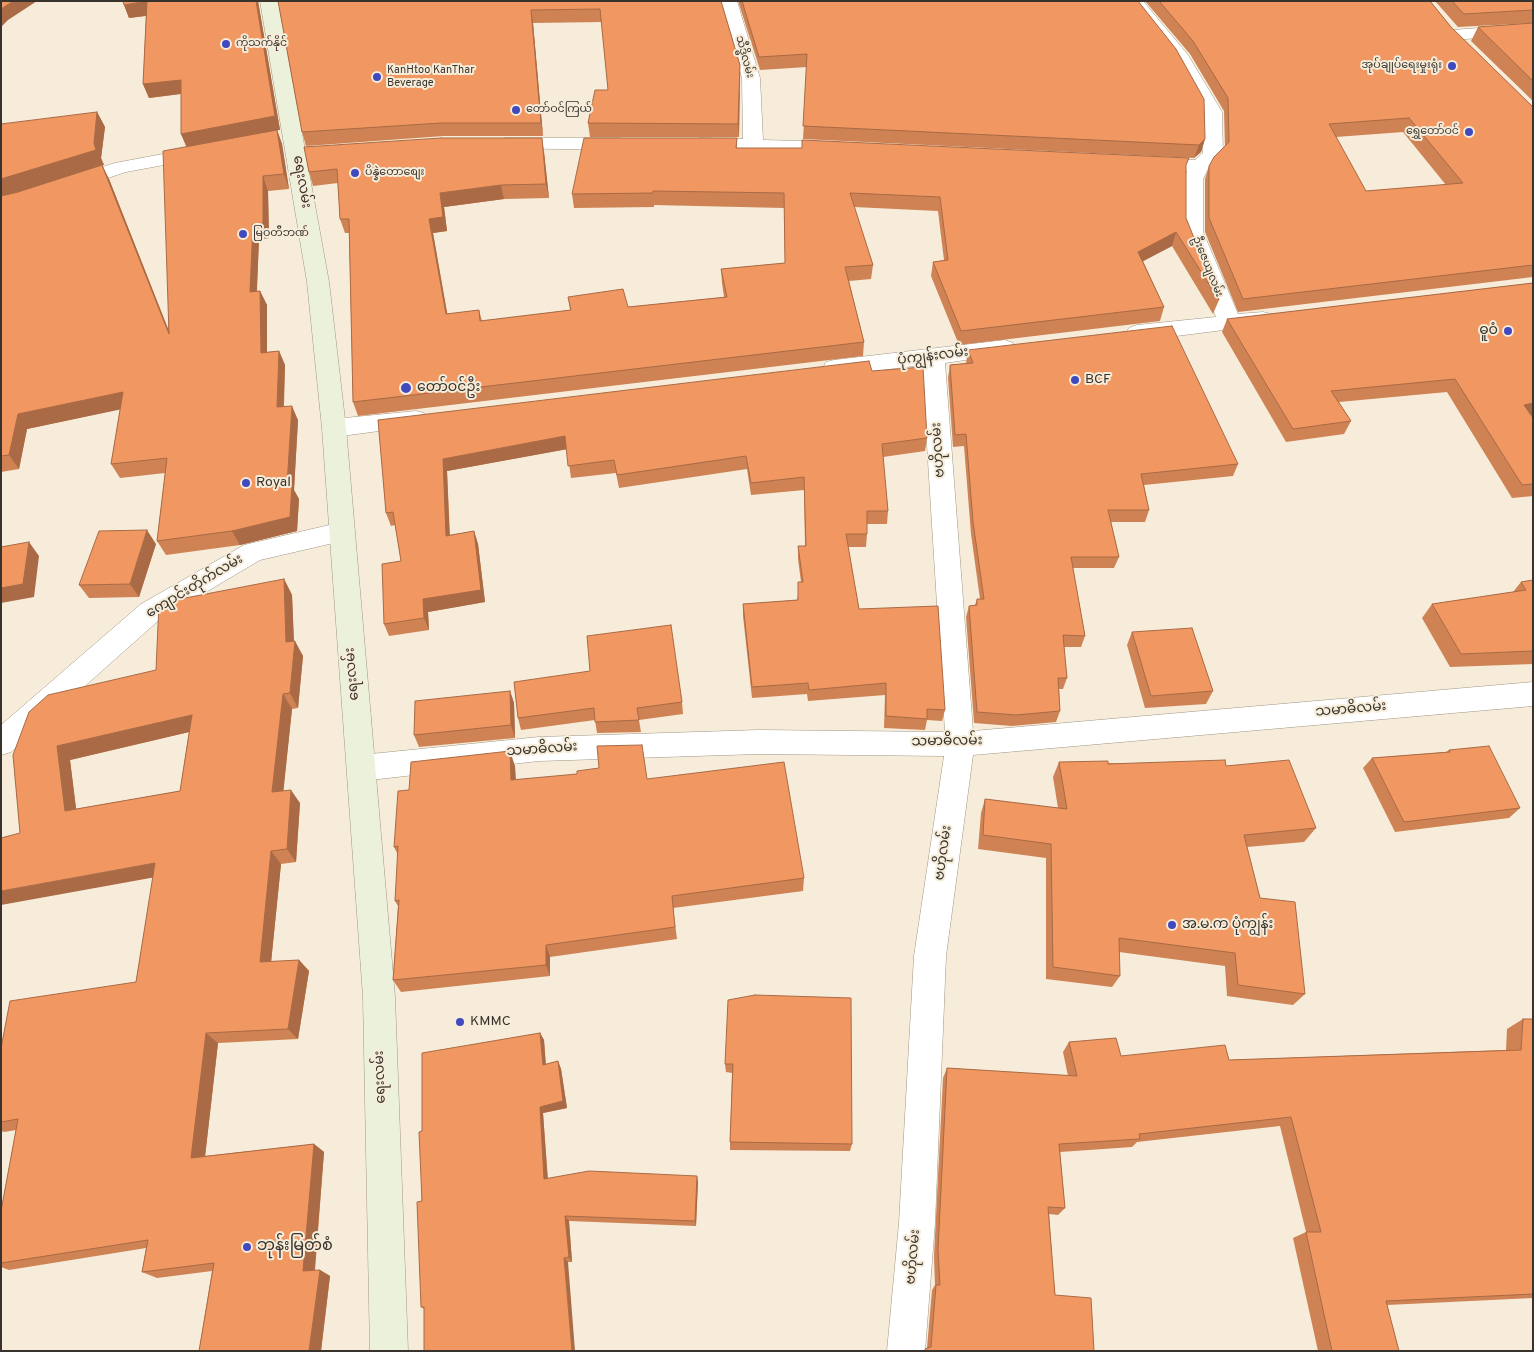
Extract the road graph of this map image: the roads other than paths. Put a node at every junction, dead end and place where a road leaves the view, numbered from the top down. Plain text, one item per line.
1 (269, 1) edge
2 (728, 1) edge
3 (1134, 1) edge
4 (1533, 28) edge
5 (1466, 49) edge
6 (484, 144) edge
7 (643, 144) edge
8 (683, 144) edge
9 (753, 145) junction
10 (858, 149) edge
11 (217, 150) edge
12 (1132, 163) edge
13 (1200, 166) junction
14 (1, 204) edge
15 (1288, 316) edge
16 (1230, 323) junction
17 (1112, 336) edge
18 (1023, 346) edge
19 (933, 356) junction
20 (815, 371) edge
21 (442, 416) edge
22 (334, 428) junction
23 (342, 532) junction
24 (1533, 694) edge
25 (1, 743) edge
26 (960, 744) junction
27 (360, 768) junction
28 (389, 1351) edge
29 (906, 1351) edge

1 - 22 street, ရေးလမ်း
2 - 9 street, သီဒ္ဓိလမ်း
3 - 13 street, ဦးဇေယျလမ်း
4 - 5 street
6 - 7 street
8 - 9 street
9 - 10 street
11 - 14 street
12 - 13 street
13 - 16 street, ဦးဇေယျလမ်း
15 - 16 street
16 - 17 street
18 - 19 street, ပုံကျွန်းလမ်း
19 - 20 street, ပုံကျွန်းလမ်း
19 - 26 street, ဗဟိုလမ်း
21 - 22 street
22 - 23 street, ရေးလမ်း
23 - 25 street, ကျောင်းတိုက်လမ်း
23 - 27 street, ရေးလမ်း
24 - 26 street, သမာဓိလမ်း
26 - 27 street, သမာဓိလမ်း
26 - 29 street, ဗဟိုလမ်း
27 - 28 street, ရေးလမ်း

